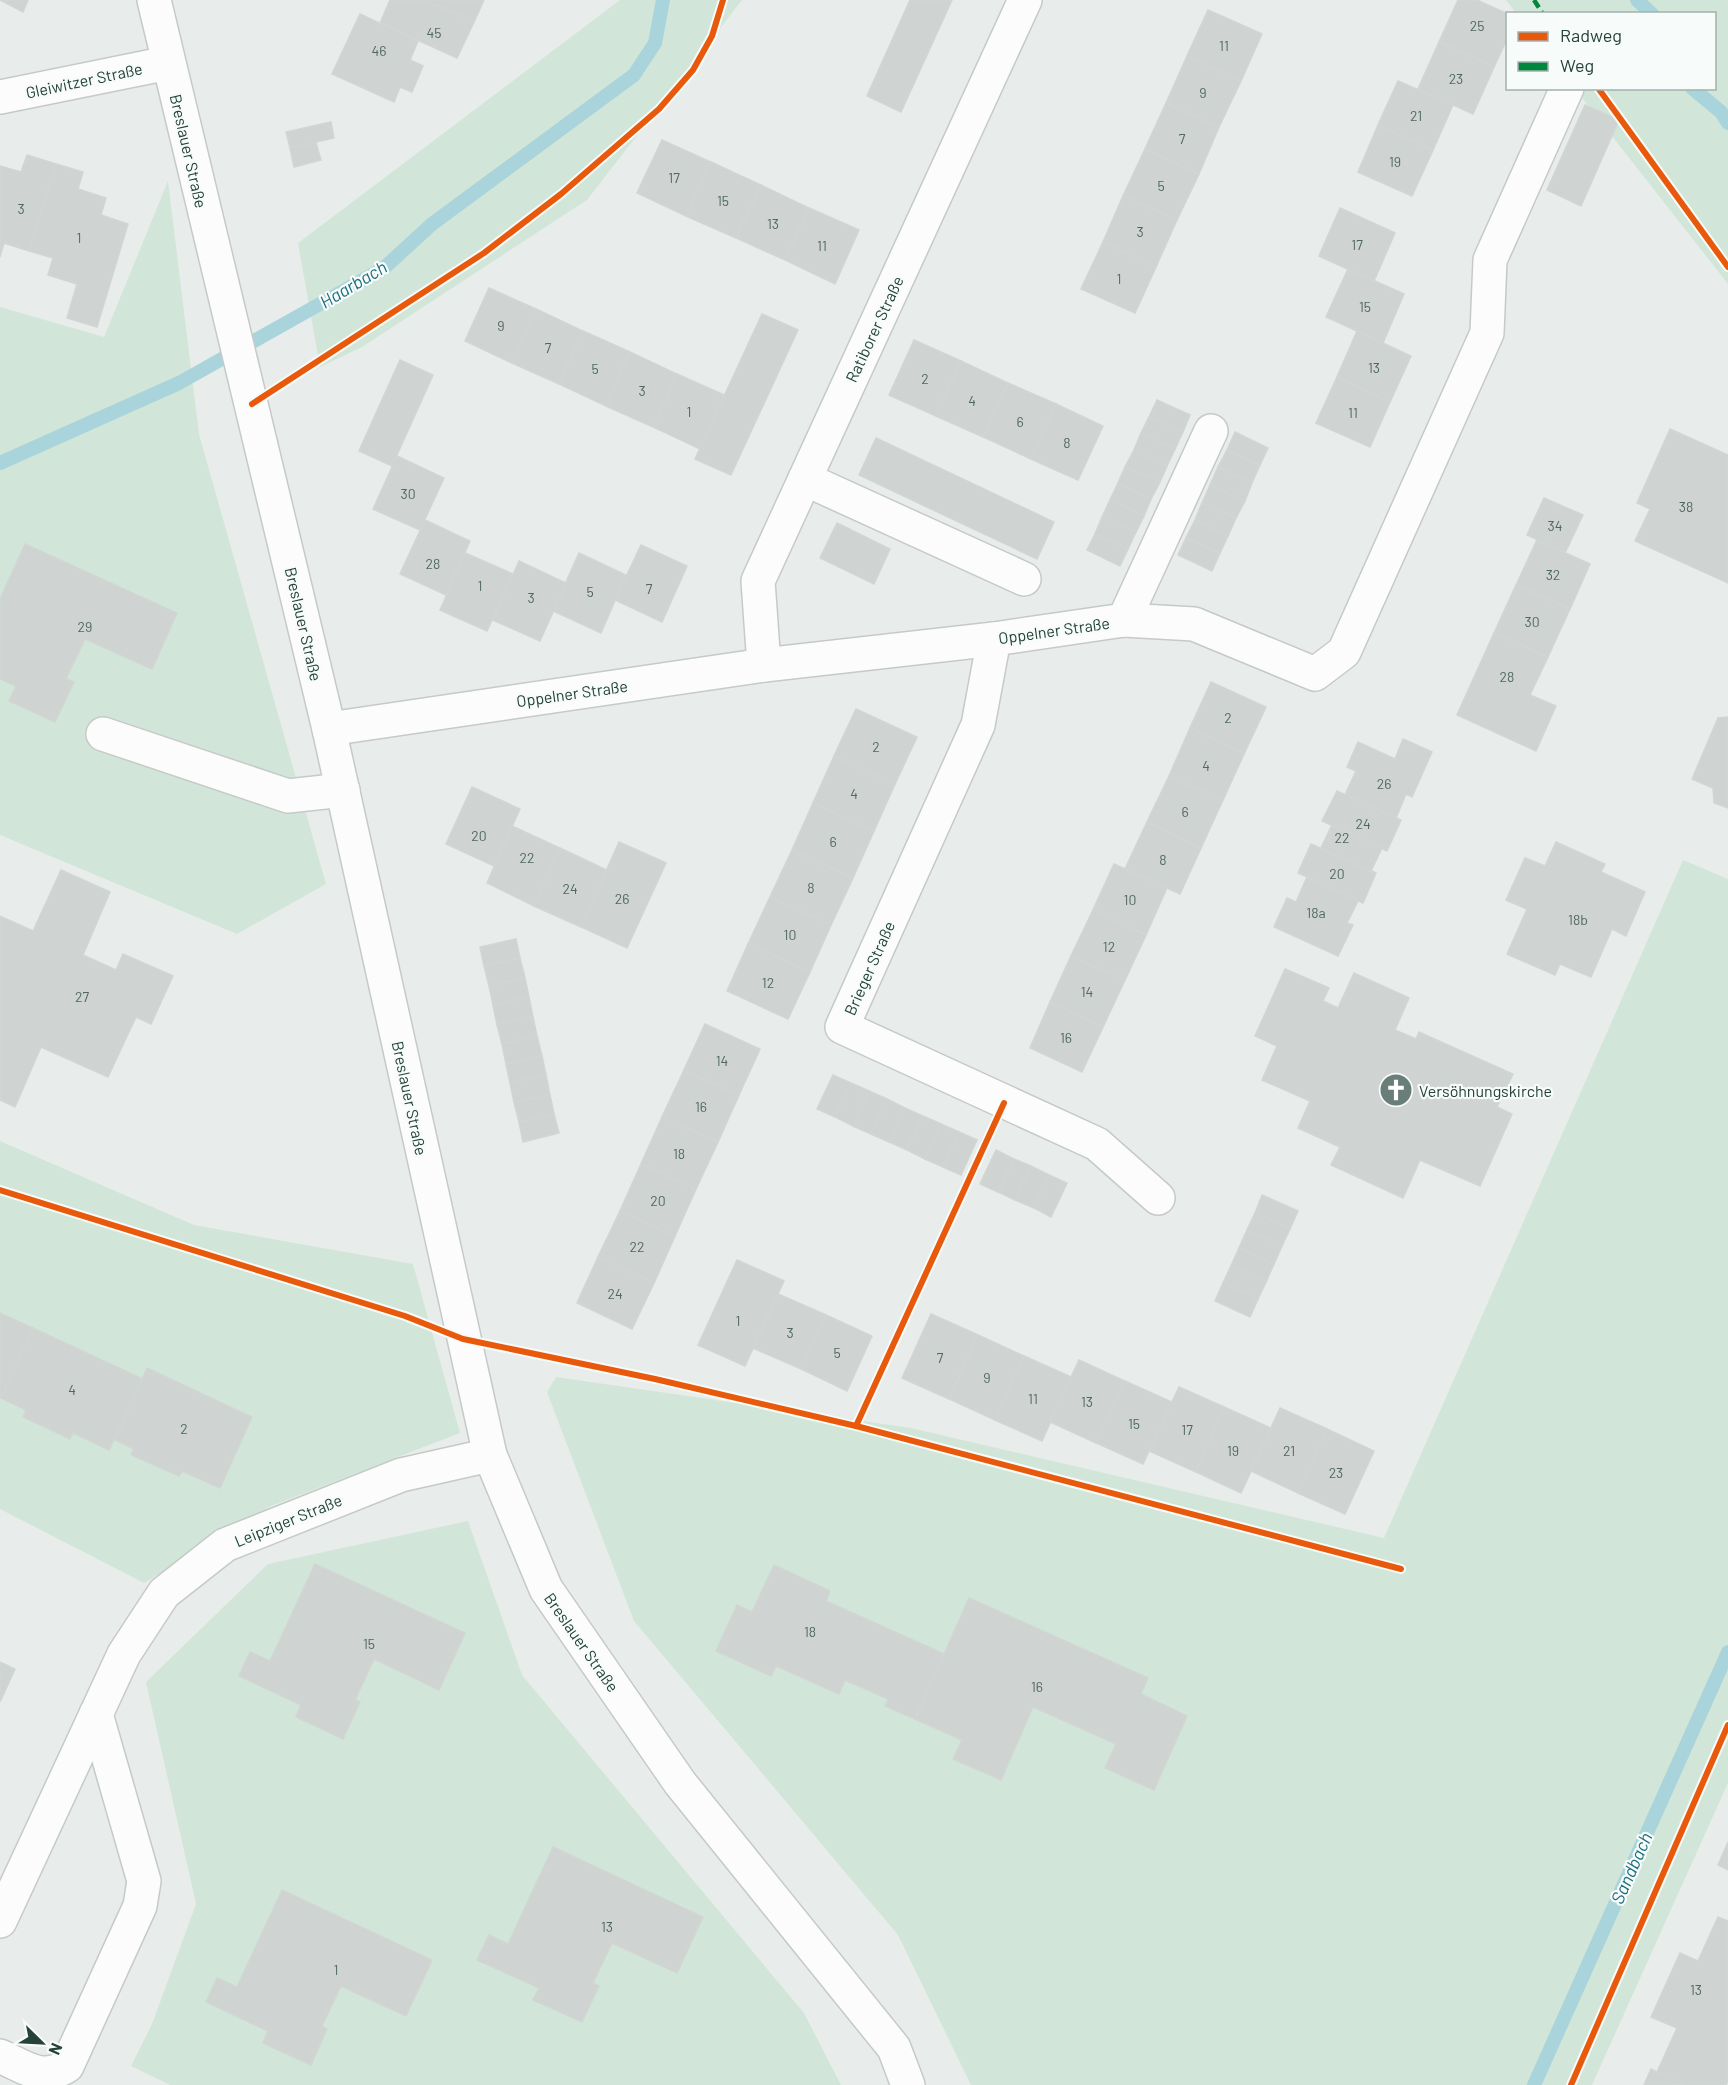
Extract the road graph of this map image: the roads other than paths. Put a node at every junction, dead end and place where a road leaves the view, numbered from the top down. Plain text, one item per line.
1 (154, 0) edge
2 (1025, 0) edge
3 (168, 63) junction
4 (1566, 90) edge
5 (0, 98) edge
6 (1211, 431) dead end
7 (805, 479) junction
8 (1024, 579) dead end
9 (1124, 620) junction
10 (994, 639) junction
11 (764, 665) junction
12 (329, 729) junction
13 (103, 734) dead end
14 (343, 790) junction
15 (1158, 1198) dead end
16 (490, 1455) junction
17 (96, 1714) junction
18 (0, 1921) edge
19 (0, 2056) edge
20 (908, 2085) edge

1 - 3 street, Breslauer Straße
2 - 7 street, Ratiborer Straße
3 - 5 street, Gleiwitzer Straße
3 - 12 street, Breslauer Straße
4 - 9 street, Oppelner Straße
6 - 9 street
7 - 8 street
7 - 11 street, Ratiborer Straße
9 - 10 street, Oppelner Straße
10 - 11 street, Oppelner Straße
10 - 15 street, Brieger Straße
11 - 12 street, Oppelner Straße
12 - 14 street, Breslauer Straße
13 - 14 street
14 - 16 street, Breslauer Straße
16 - 17 street, Leipziger Straße
16 - 20 street, Breslauer Straße
17 - 18 street, Leipziger Straße
17 - 19 street

